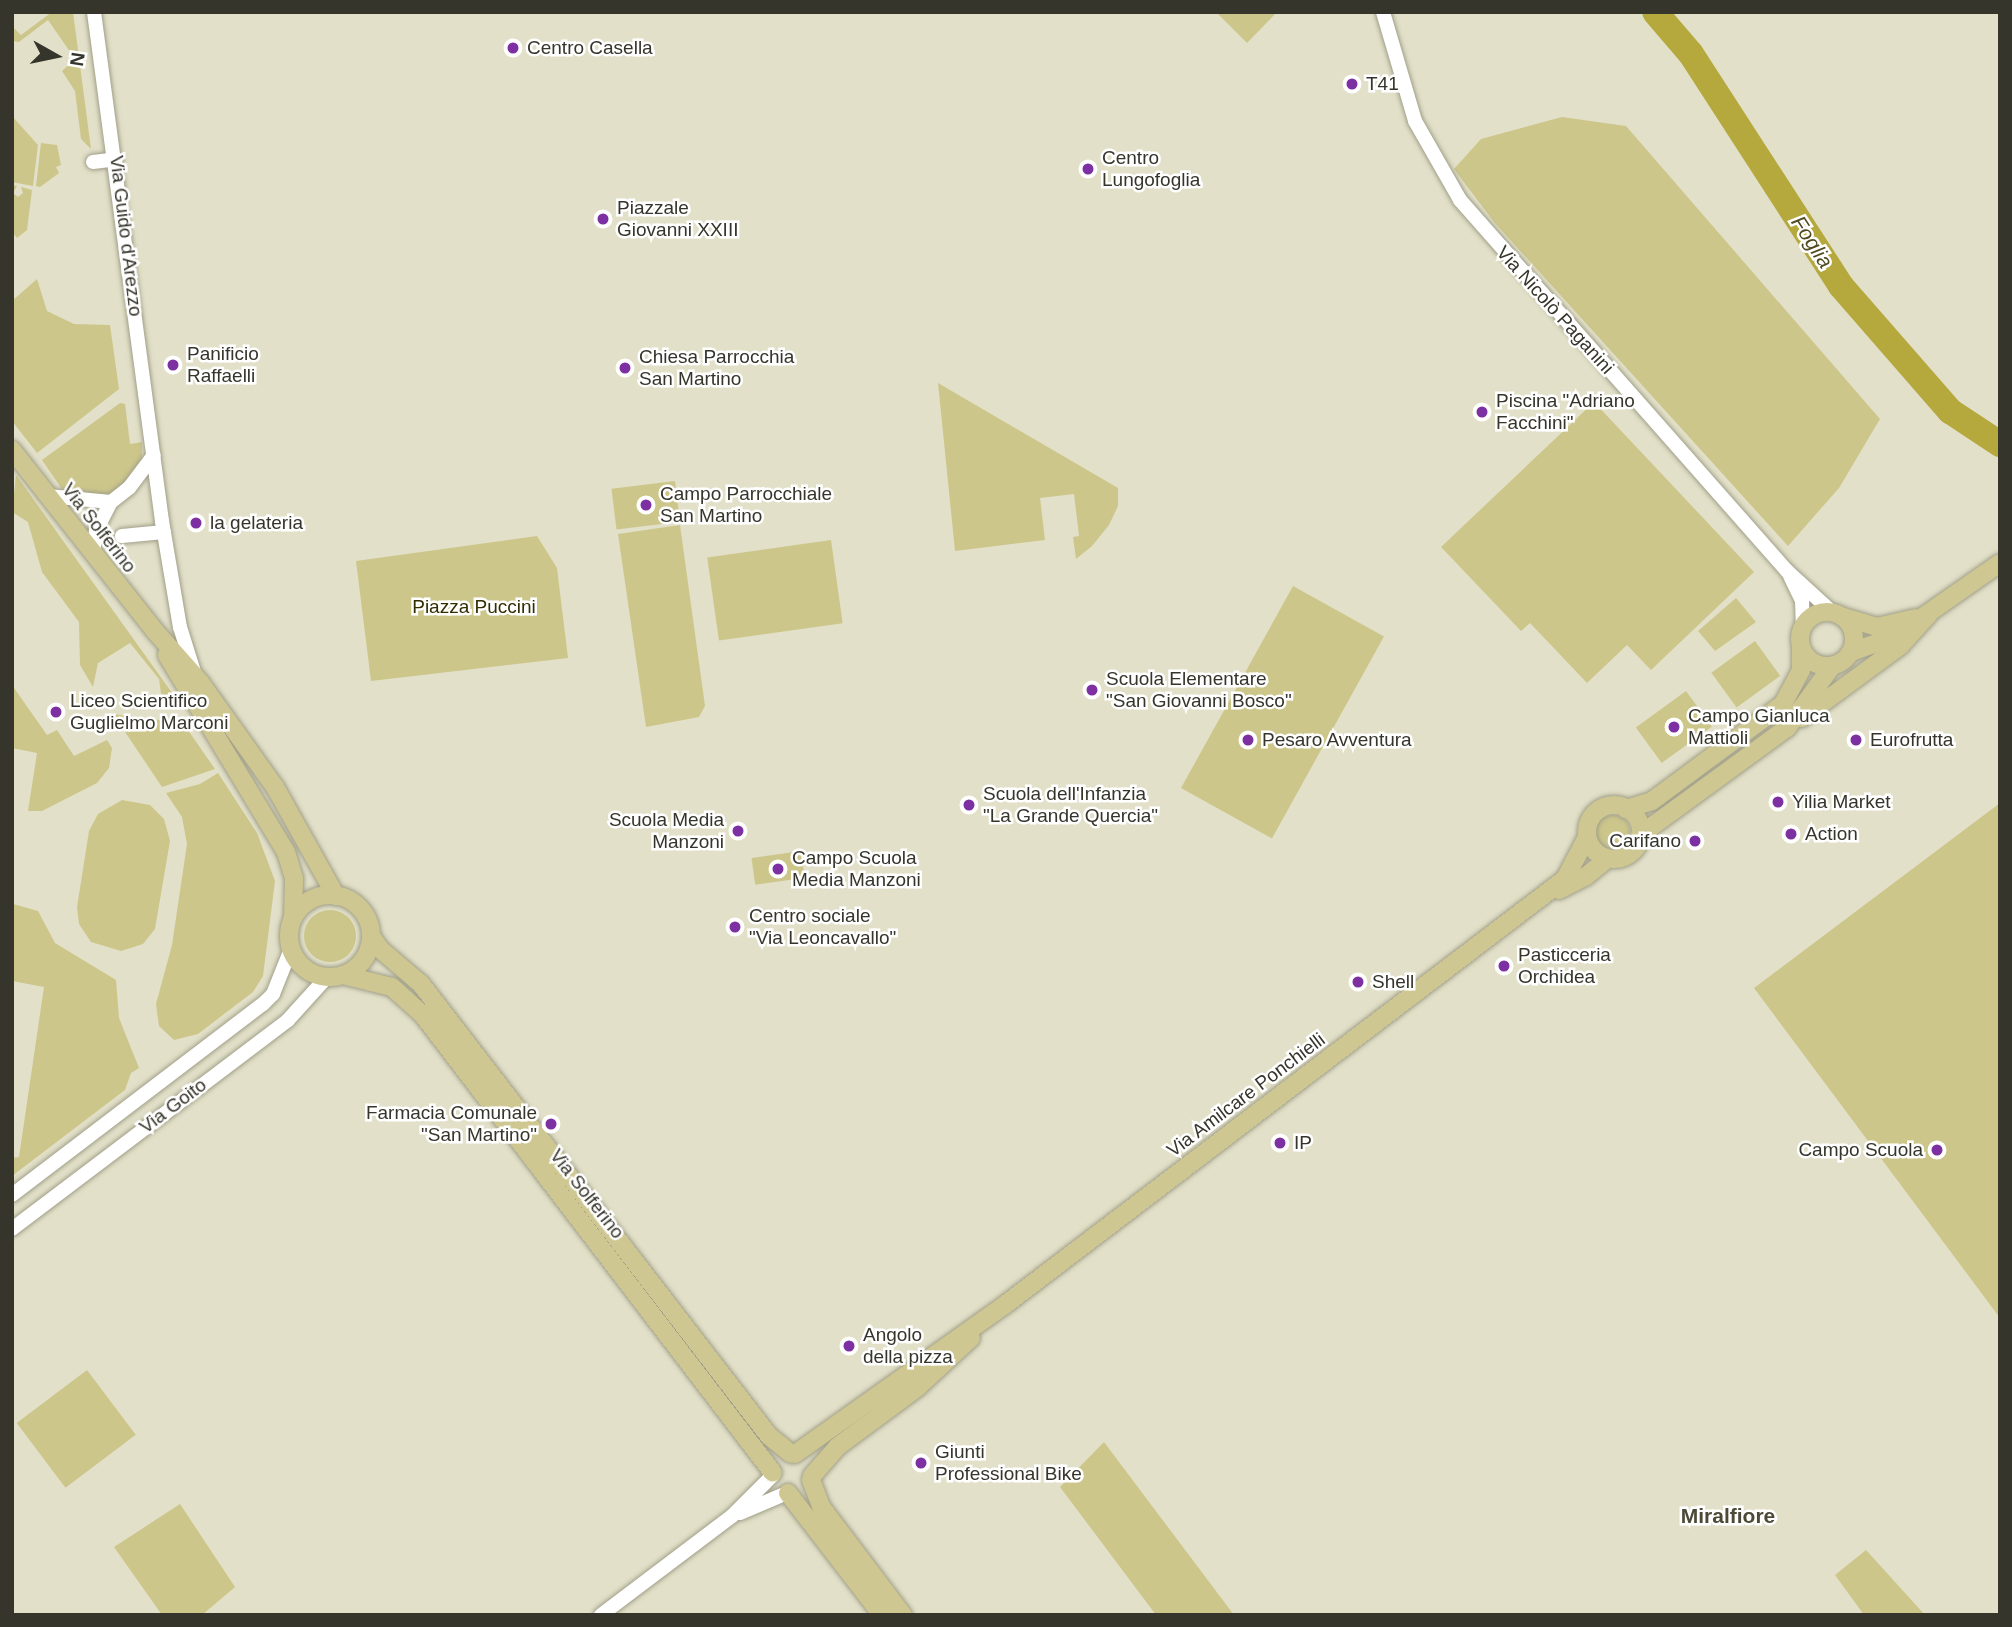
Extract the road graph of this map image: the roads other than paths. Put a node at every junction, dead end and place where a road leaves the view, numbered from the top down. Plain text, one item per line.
1 (1383, 12) edge
2 (94, 14) edge
3 (116, 159) junction
4 (93, 162) dead end
5 (12, 450) edge
6 (153, 455) junction
7 (48, 496) junction
8 (111, 502) junction
9 (164, 532) junction
10 (122, 536) dead end
11 (93, 554) junction
12 (2000, 563) edge
13 (1787, 571) junction
14 (1837, 614) junction
15 (1928, 614) junction
16 (1803, 625) junction
17 (154, 631) junction
18 (1801, 649) junction
19 (1851, 653) junction
20 (1832, 666) junction
21 (200, 682) junction
22 (1787, 728) junction
23 (1626, 809) junction
24 (1640, 835) junction
25 (1587, 837) junction
26 (1607, 859) junction
27 (336, 896) junction
28 (293, 918) junction
29 (1511, 920) junction
30 (371, 936) junction
31 (291, 949) junction
32 (335, 976) junction
33 (12, 1195) edge
34 (12, 1229) edge
35 (1006, 1304) junction
36 (793, 1454) junction
37 (773, 1474) junction
38 (812, 1478) junction
39 (787, 1493) junction
40 (732, 1516) junction
41 (601, 1615) edge
42 (882, 1615) edge
43 (903, 1615) edge

1 - 13 street, Via Nicolò Paganini
2 - 3 street, Via Guido d'Arezzo
3 - 4 street
3 - 6 street, Via Guido d'Arezzo
5 - 7 main road, Via Solferino
6 - 8 street
6 - 9 street, Via Guido d'Arezzo
7 - 8 street
7 - 11 main road, Via Solferino
8 - 11 street
9 - 10 street
9 - 21 street, Via Guido d'Arezzo
11 - 17 main road, Via Solferino
12 - 15 main road, Via Amilcare Ponchielli
13 - 14 street, Via Nicolò Paganini
13 - 16 street, Via Nicolò Paganini
14 - 15 main road, Via Amilcare Ponchielli
14 - 16 main road
14 - 19 main road
15 - 19 main road, Via Amilcare Ponchielli
15 - 22 main road
16 - 18 main road, Via Amilcare Ponchielli
17 - 21 main road, Via Solferino
17 - 28 main road, Via Solferino
18 - 20 main road
18 - 23 main road, Via Amilcare Ponchielli
19 - 20 main road, Via Amilcare Ponchielli
20 - 22 main road, Via Amilcare Ponchielli
21 - 27 main road, Via Solferino
22 - 24 main road, Via Amilcare Ponchielli
23 - 24 main road
23 - 25 main road, Via Amilcare Ponchielli
24 - 26 main road, Via Amilcare Ponchielli
25 - 26 main road
25 - 29 main road, Via Amilcare Ponchielli
26 - 29 main road, Via Amilcare Ponchielli
27 - 28 main road
27 - 30 main road, Via Solferino
28 - 31 main road, Via Solferino
29 - 35 main road, Via Amilcare Ponchielli
30 - 32 main road
30 - 36 main road, Via Solferino
31 - 32 main road, Via Solferino
31 - 33 street, Via Goito
32 - 34 street, Via Goito
32 - 37 main road, Via Solferino
35 - 36 main road, Via Amilcare Ponchielli
35 - 38 main road, Via Amilcare Ponchielli
36 - 37 main road
36 - 38 main road, Via Solferino
37 - 39 main road, Via Solferino
37 - 40 street
38 - 39 main road
38 - 43 main road, Via Solferino
39 - 40 street
39 - 42 main road, Via Solferino
40 - 41 street

